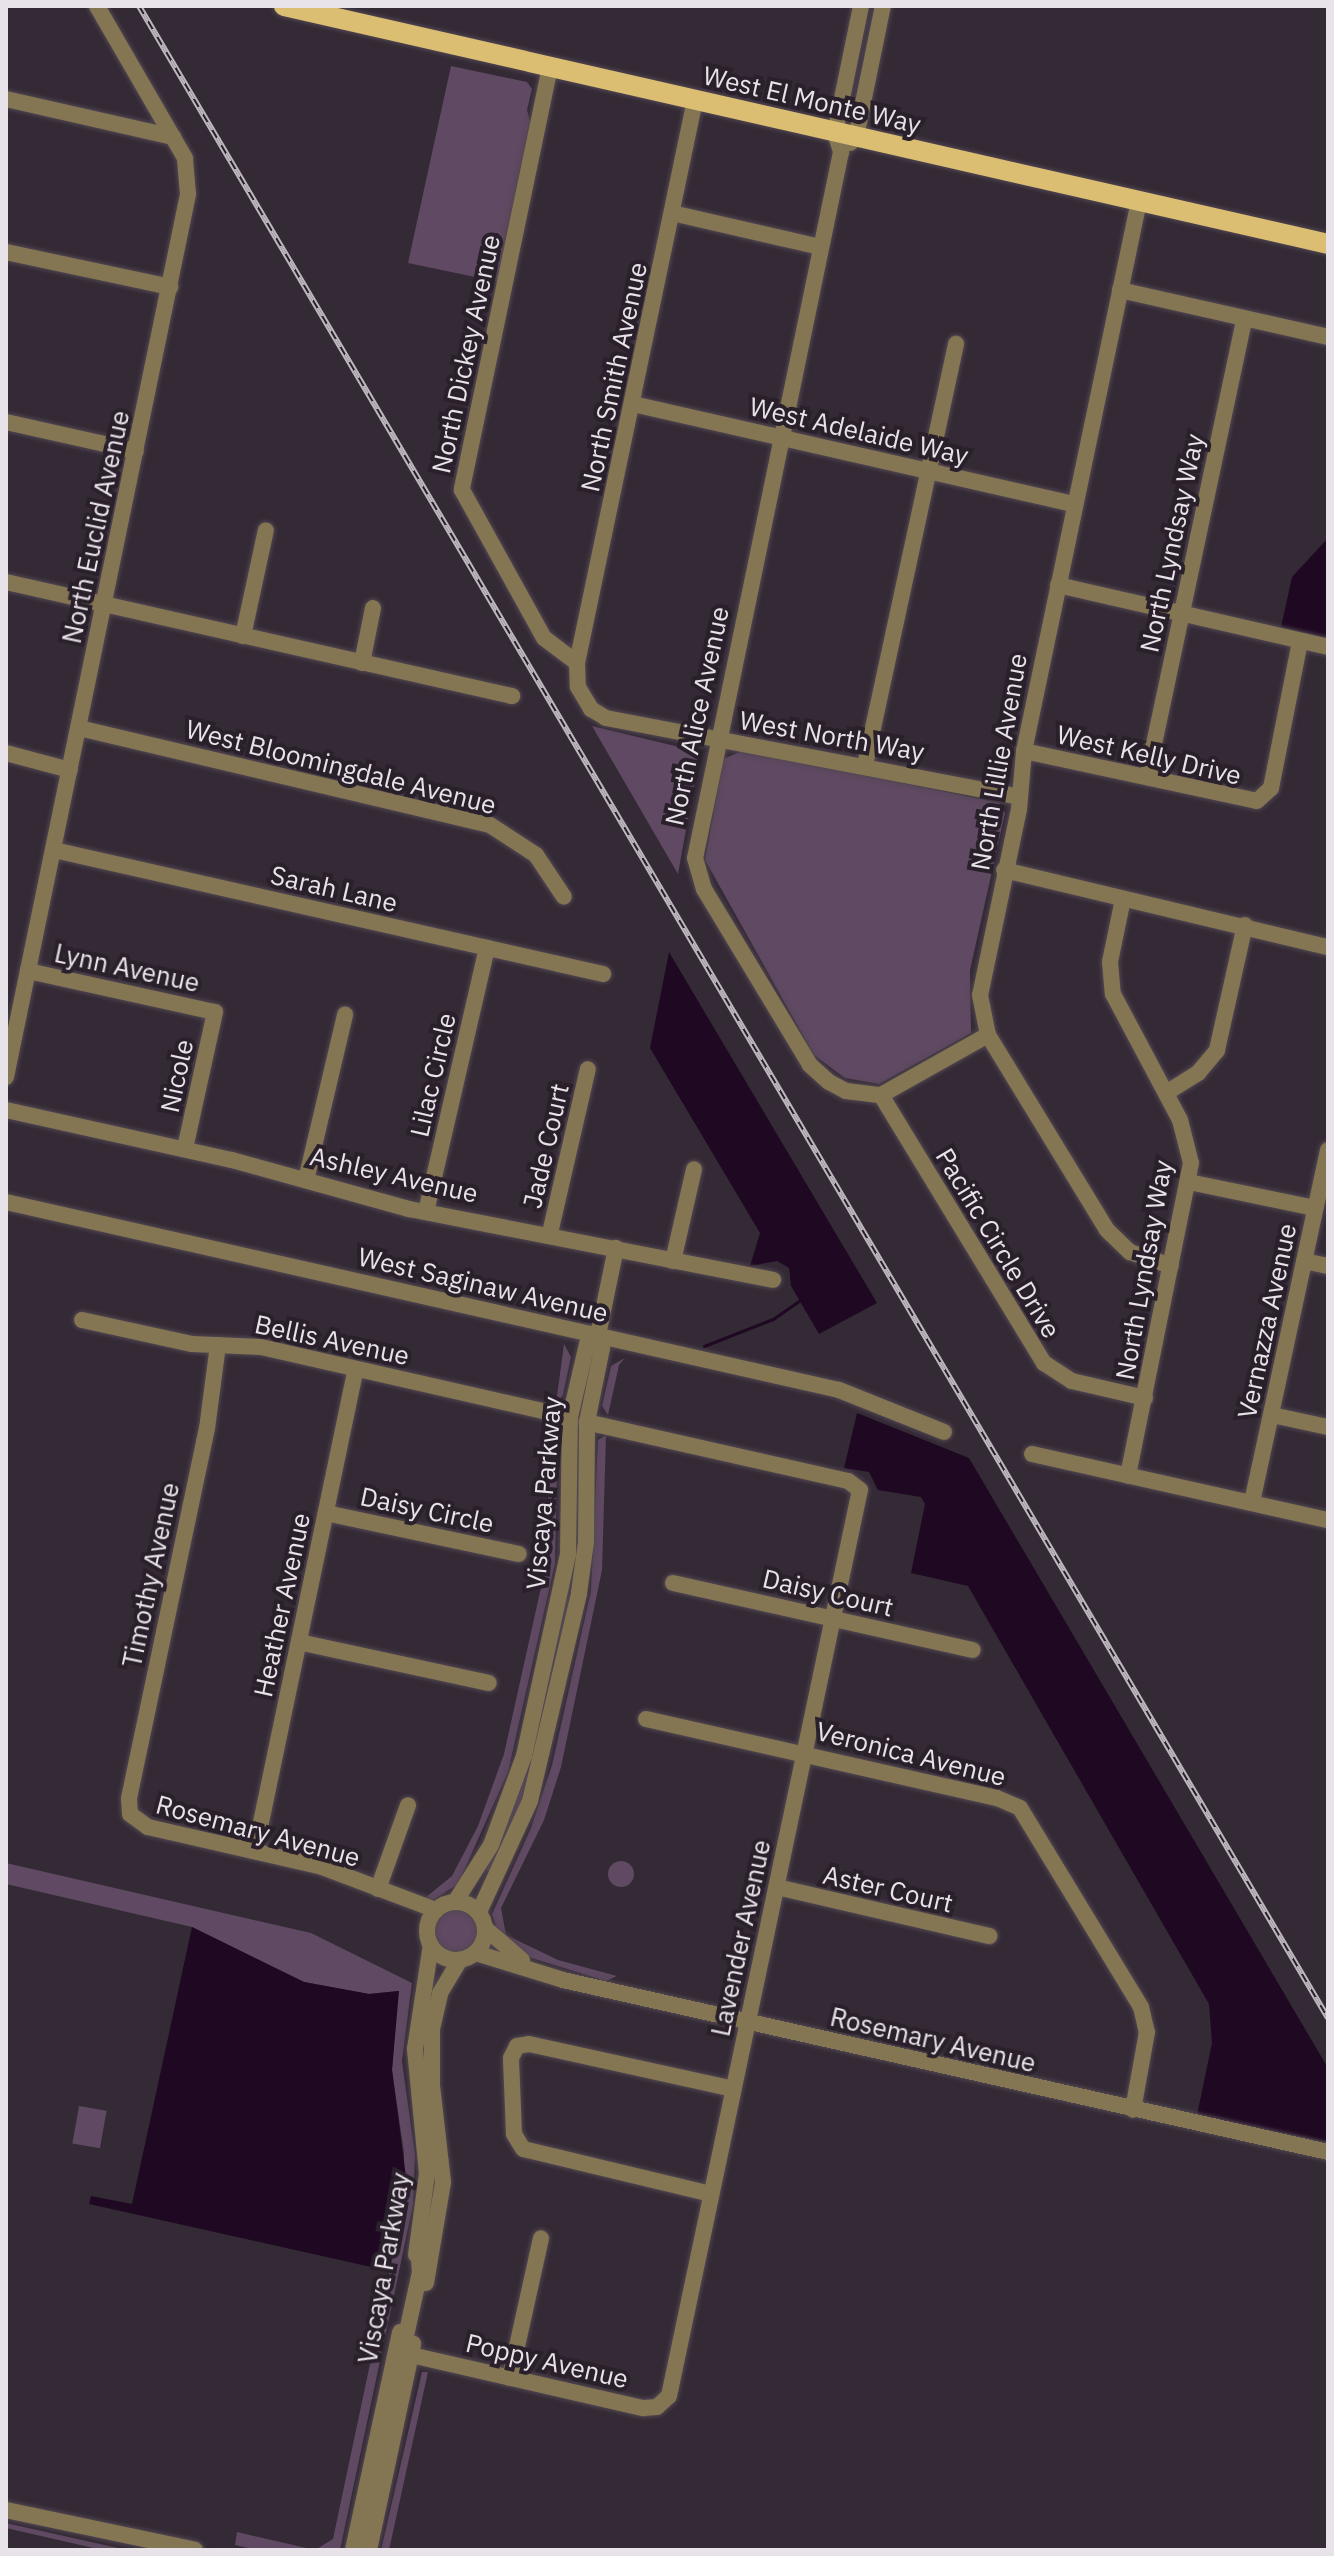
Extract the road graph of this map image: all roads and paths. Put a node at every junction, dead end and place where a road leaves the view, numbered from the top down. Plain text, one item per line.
1 (97, 6) edge
2 (284, 6) edge
3 (861, 6) edge
4 (883, 6) edge
5 (550, 67) junction
6 (6, 99) edge
7 (695, 100) junction
8 (173, 137) junction
9 (856, 137) junction
10 (838, 142) junction
11 (1139, 201) junction
12 (672, 213) junction
13 (1328, 244) edge
14 (820, 247) junction
15 (6, 252) edge
16 (170, 287) junction
17 (1120, 290) junction
18 (1244, 319) junction
19 (1328, 337) edge
20 (956, 344) dead end
21 (633, 404) junction
22 (6, 422) edge
23 (780, 437) junction
24 (136, 451) junction
25 (927, 471) junction
26 (1074, 504) junction
27 (266, 530) dead end
28 (6, 582) edge
29 (1058, 585) junction
30 (104, 604) junction
31 (373, 608) dead end
32 (1182, 614) junction
33 (243, 636) junction
34 (1300, 641) junction
35 (1328, 647) edge
36 (362, 663) junction
37 (577, 663) junction
38 (512, 696) dead end
39 (79, 728) junction
40 (716, 741) junction
41 (1024, 751) junction
42 (6, 756) edge
43 (865, 765) junction
44 (63, 768) junction
45 (1147, 777) junction
46 (1020, 797) junction
47 (54, 850) junction
48 (1004, 870) junction
49 (564, 897) dead end
50 (1123, 899) junction
51 (1245, 925) junction
52 (1328, 947) edge
53 (487, 948) junction
54 (28, 971) junction
55 (603, 974) dead end
56 (215, 1012) joint
57 (345, 1015) dead end
58 (988, 1035) junction
59 (588, 1069) dead end
60 (6, 1077) edge
61 (1166, 1093) junction
62 (881, 1095) junction
63 (6, 1110) edge
64 (185, 1149) junction
65 (1328, 1150) edge
66 (694, 1169) dead end
67 (306, 1180) junction
68 (1189, 1182) junction
69 (6, 1202) edge
70 (1315, 1208) junction
71 (426, 1212) junction
72 (550, 1233) junction
73 (616, 1248) junction
74 (673, 1261) junction
75 (1304, 1261) junction
76 (1171, 1266) junction
77 (1328, 1266) edge
78 (773, 1280) dead end
79 (82, 1320) dead end
80 (598, 1335) junction
81 (218, 1345) junction
82 (356, 1369) junction
83 (1145, 1398) junction
84 (1272, 1415) junction
85 (570, 1417) junction
86 (587, 1422) junction
87 (1328, 1427) edge
88 (944, 1432) dead end
89 (1032, 1454) dead end
90 (1128, 1476) junction
91 (1252, 1502) junction
92 (326, 1513) junction
93 (1328, 1520) edge
94 (569, 1526) junction
95 (519, 1554) dead end
96 (673, 1583) dead end
97 (579, 1593) junction
98 (833, 1620) junction
99 (299, 1642) junction
100 (973, 1650) dead end
101 (489, 1683) dead end
102 (646, 1719) dead end
103 (805, 1753) junction
104 (408, 1805) dead end
105 (130, 1814) joint
106 (255, 1851) junction
107 (777, 1887) junction
108 (378, 1889) junction
109 (455, 1902) junction
110 (436, 1910) junction
111 (482, 1920) junction
112 (989, 1936) dead end
113 (429, 1938) junction
114 (476, 1953) junction
115 (460, 1960) junction
116 (529, 1967) junction
117 (748, 2023) junction
118 (733, 2089) junction
119 (1133, 2110) junction
120 (1328, 2152) edge
121 (711, 2194) junction
122 (541, 2238) dead end
123 (418, 2245) junction
124 (411, 2355) junction
125 (510, 2378) junction
126 (669, 2396) joint
127 (6, 2510) edge
128 (195, 2550) edge
129 (353, 2550) edge
130 (369, 2550) edge

1 - 8 street, North Euclid Avenue
2 - 5 main road, West El Monte Way
3 - 10 street, North Alice Avenue
4 - 9 street
5 - 7 main road, West El Monte Way
5 - 37 street, North Dickey Avenue
6 - 8 street
7 - 10 main road, West El Monte Way
7 - 12 street, North Smith Avenue
8 - 16 street, North Euclid Avenue
9 - 10 main road, West El Monte Way
9 - 11 main road, West El Monte Way
10 - 14 street, North Alice Avenue
11 - 13 main road, West El Monte Way
11 - 17 street, North Lillie Avenue
12 - 14 street
12 - 21 street, North Smith Avenue
14 - 23 street, North Alice Avenue
15 - 16 street
16 - 24 street, North Euclid Avenue
17 - 18 street
17 - 26 street, North Lillie Avenue
18 - 19 street
18 - 32 street, North Lyndsay Way
20 - 25 street
21 - 23 street, West Adelaide Way
21 - 37 street, North Smith Avenue
22 - 24 street
23 - 25 street, West Adelaide Way
23 - 40 street, North Alice Avenue
24 - 30 street, North Euclid Avenue
25 - 26 street, West Adelaide Way
25 - 43 street
26 - 29 street, North Lillie Avenue
27 - 33 street
28 - 30 street
29 - 32 street
29 - 41 street, North Lillie Avenue
30 - 33 street
30 - 39 street, North Euclid Avenue
31 - 36 street
32 - 34 street
32 - 45 street, North Lyndsay Way
33 - 36 street
34 - 35 street
34 - 45 street, West Kelly Drive
36 - 38 street
37 - 40 street, West North Way
39 - 44 street, North Euclid Avenue
39 - 49 street, West Bloomingdale Avenue
40 - 43 street, West North Way
40 - 62 street, North Alice Avenue
41 - 45 street, West Kelly Drive
41 - 46 street, North Lillie Avenue
42 - 44 street
43 - 46 street, West North Way
44 - 47 street, North Euclid Avenue
46 - 48 street, North Lillie Avenue
47 - 53 street, Sarah Lane
47 - 54 street, North Euclid Avenue
48 - 50 street
48 - 58 street, North Lillie Avenue
50 - 51 street
50 - 61 street, North Lyndsay Way
51 - 52 street
51 - 61 street
53 - 55 street, Sarah Lane
53 - 71 street, Lilac Circle
54 - 56 street, Lynn Avenue
54 - 60 street, North Euclid Avenue
56 - 64 street, Nicole
57 - 67 street
58 - 62 street
58 - 76 street, North Lillie Avenue
59 - 72 street, Jade Court
61 - 68 street, North Lyndsay Way
62 - 83 street, Pacific Circle Drive
63 - 64 street, Ashley Avenue
64 - 67 street, Ashley Avenue
65 - 70 street, Vernazza Avenue
66 - 74 street
67 - 71 street, Ashley Avenue
68 - 70 street
68 - 76 street, North Lyndsay Way
69 - 80 street, West Saginaw Avenue
70 - 75 street, Vernazza Avenue
71 - 72 street, Ashley Avenue
72 - 73 street, Ashley Avenue
73 - 74 street, Ashley Avenue
73 - 80 street
74 - 78 street, Ashley Avenue
75 - 77 street
75 - 84 street, Vernazza Avenue
76 - 83 street, North Lyndsay Way
79 - 81 street, Bellis Avenue
80 - 85 street, Viscaya Parkway
80 - 86 street, Viscaya Parkway
80 - 88 street, West Saginaw Avenue
81 - 82 street, Bellis Avenue
81 - 105 street, Timothy Avenue
82 - 85 street, Bellis Avenue
82 - 92 street, Heather Avenue
83 - 90 street, North Lyndsay Way
84 - 87 street
84 - 91 street, Vernazza Avenue
85 - 94 street, Viscaya Parkway
86 - 97 street, Viscaya Parkway
86 - 98 street, Lavender Avenue
89 - 90 street
90 - 91 street
91 - 93 street
92 - 95 street, Daisy Circle
92 - 99 street, Heather Avenue
94 - 97 street
94 - 109 street, Viscaya Parkway
96 - 98 street, Daisy Court
97 - 111 street, Viscaya Parkway
98 - 100 street, Daisy Court
98 - 103 street, Lavender Avenue
99 - 101 street
99 - 106 street, Heather Avenue
102 - 103 street, Veronica Avenue
103 - 107 street, Lavender Avenue
103 - 119 street, Veronica Avenue
104 - 108 street
105 - 106 street, Rosemary Avenue
106 - 108 street, Rosemary Avenue
107 - 112 street, Aster Court
107 - 117 street, Lavender Avenue
108 - 110 street, Rosemary Avenue
108 - 113 street, Rosemary Avenue
109 - 110 street
109 - 111 street
110 - 113 street
111 - 114 street
111 - 116 street, Rosemary Avenue
113 - 115 street
113 - 123 street, Viscaya Parkway
114 - 115 street
114 - 116 street, Rosemary Avenue
115 - 124 street, Viscaya Parkway
116 - 117 street, Rosemary Avenue
117 - 118 street, Lavender Avenue
117 - 119 street, Rosemary Avenue
118 - 121 street, Lavender Avenue
118 - 121 street
119 - 120 street, Rosemary Avenue
121 - 126 street, Lavender Avenue
122 - 125 street
123 - 124 street
123 - 129 street, Viscaya Parkway
124 - 125 street, Poppy Avenue
124 - 130 street, Viscaya Parkway
125 - 126 street, Poppy Avenue
127 - 128 street

